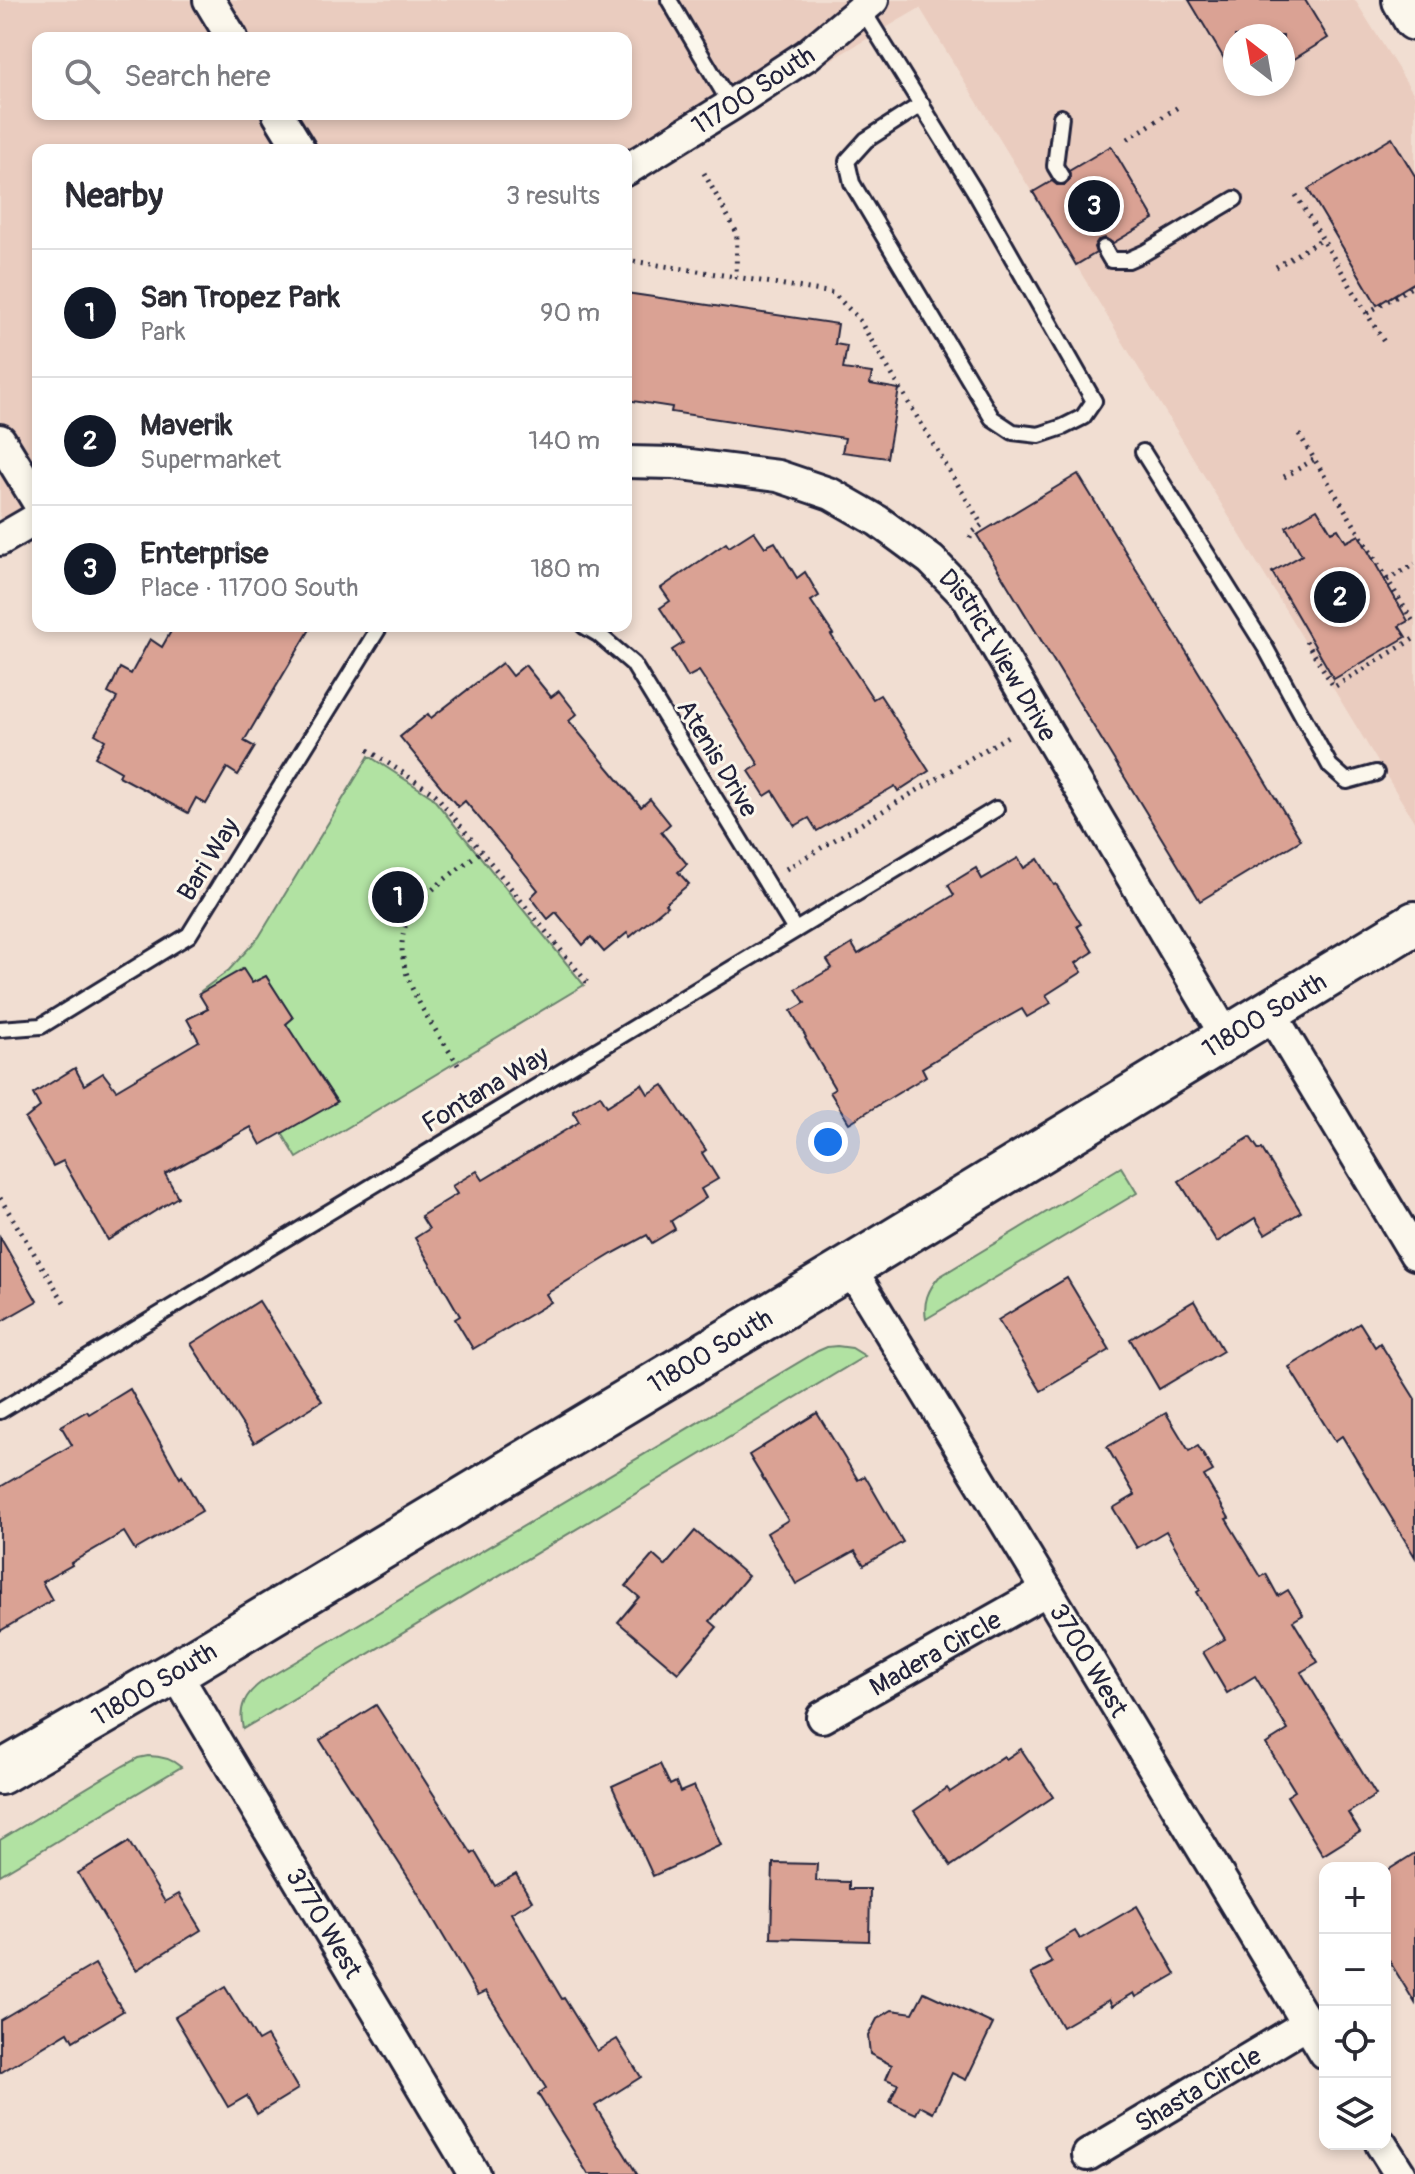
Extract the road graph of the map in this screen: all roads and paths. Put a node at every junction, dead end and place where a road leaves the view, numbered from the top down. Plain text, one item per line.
1 (209, 0) edge
2 (669, 0) edge
3 (1404, 0) edge
4 (867, 4) edge
5 (1415, 19) edge
6 (228, 32) edge
7 (922, 104) junction
8 (731, 105) junction
9 (1178, 107) dead end
10 (1061, 117) dead end
11 (282, 120) edge
12 (1128, 139) dead end
13 (296, 144) edge
14 (632, 166) edge
15 (704, 173) dead end
16 (1061, 176) dead end
17 (1296, 195) dead end
18 (1235, 199) dead end
19 (1322, 239) junction
20 (1104, 248) dead end
21 (632, 261) edge
22 (1276, 267) dead end
23 (736, 277) junction
24 (1415, 285) edge
25 (1367, 313) junction
26 (1384, 342) dead end
27 (1299, 434) dead end
28 (0, 440) edge
29 (1143, 452) dead end
30 (1315, 459) junction
31 (632, 462) edge
32 (1284, 477) dead end
33 (32, 492) edge
34 (32, 521) edge
35 (0, 540) edge
36 (968, 542) dead end
37 (1415, 564) edge
38 (1387, 580) junction
39 (1415, 625) edge
40 (376, 632) edge
41 (594, 632) edge
42 (1415, 638) edge
43 (1306, 641) dead end
44 (1008, 736) dead end
45 (368, 750) dead end
46 (1376, 773) dead end
47 (996, 809) dead end
48 (481, 851) junction
49 (785, 870) dead end
50 (1415, 923) edge
51 (795, 930) junction
52 (589, 985) dead end
53 (1270, 1012) junction
54 (0, 1029) edge
55 (1227, 1038) junction
56 (458, 1065) dead end
57 (0, 1198) edge
58 (1415, 1254) edge
59 (850, 1267) junction
60 (64, 1302) dead end
61 (0, 1411) edge
62 (1047, 1590) junction
63 (175, 1672) junction
64 (822, 1717) dead end
65 (0, 1773) edge
66 (1307, 2024) junction
67 (1319, 2043) edge
68 (1385, 2150) edge
69 (1088, 2155) dead end
70 (474, 2174) edge
71 (1400, 2174) edge

1 - 6 street
2 - 8 lane
3 - 5 main road
4 - 7 lane
4 - 8 street, 11700 South
7 - 7 lane
8 - 14 street, 11700 South
9 - 12 path
10 - 16 lane
11 - 13 street
15 - 23 path
17 - 19 path
18 - 20 lane
19 - 22 path
19 - 25 path
21 - 23 path
23 - 36 path
24 - 25 path
25 - 26 path
27 - 30 path
28 - 33 street
29 - 46 lane
30 - 32 path
30 - 38 path
31 - 55 street, District View Drive
34 - 35 street
37 - 38 path
38 - 39 path
40 - 54 lane, Bari Way
41 - 51 lane, Atenis Drive
42 - 43 path
44 - 49 path
45 - 48 path
47 - 51 lane, Fontana Way
48 - 52 path
48 - 56 path
50 - 53 main road, 11800 South
51 - 61 lane, Fontana Way
53 - 55 main road, 11800 South
53 - 58 street
55 - 59 main road, 11800 South
57 - 60 path
59 - 62 street, 3700 West
59 - 63 main road, 11800 South
62 - 64 street, Madera Circle
62 - 66 street, 3700 West
63 - 65 main road, 11800 South
63 - 70 street, 3770 West
66 - 67 street, 3700 West
66 - 69 street, Shasta Circle
68 - 71 street

